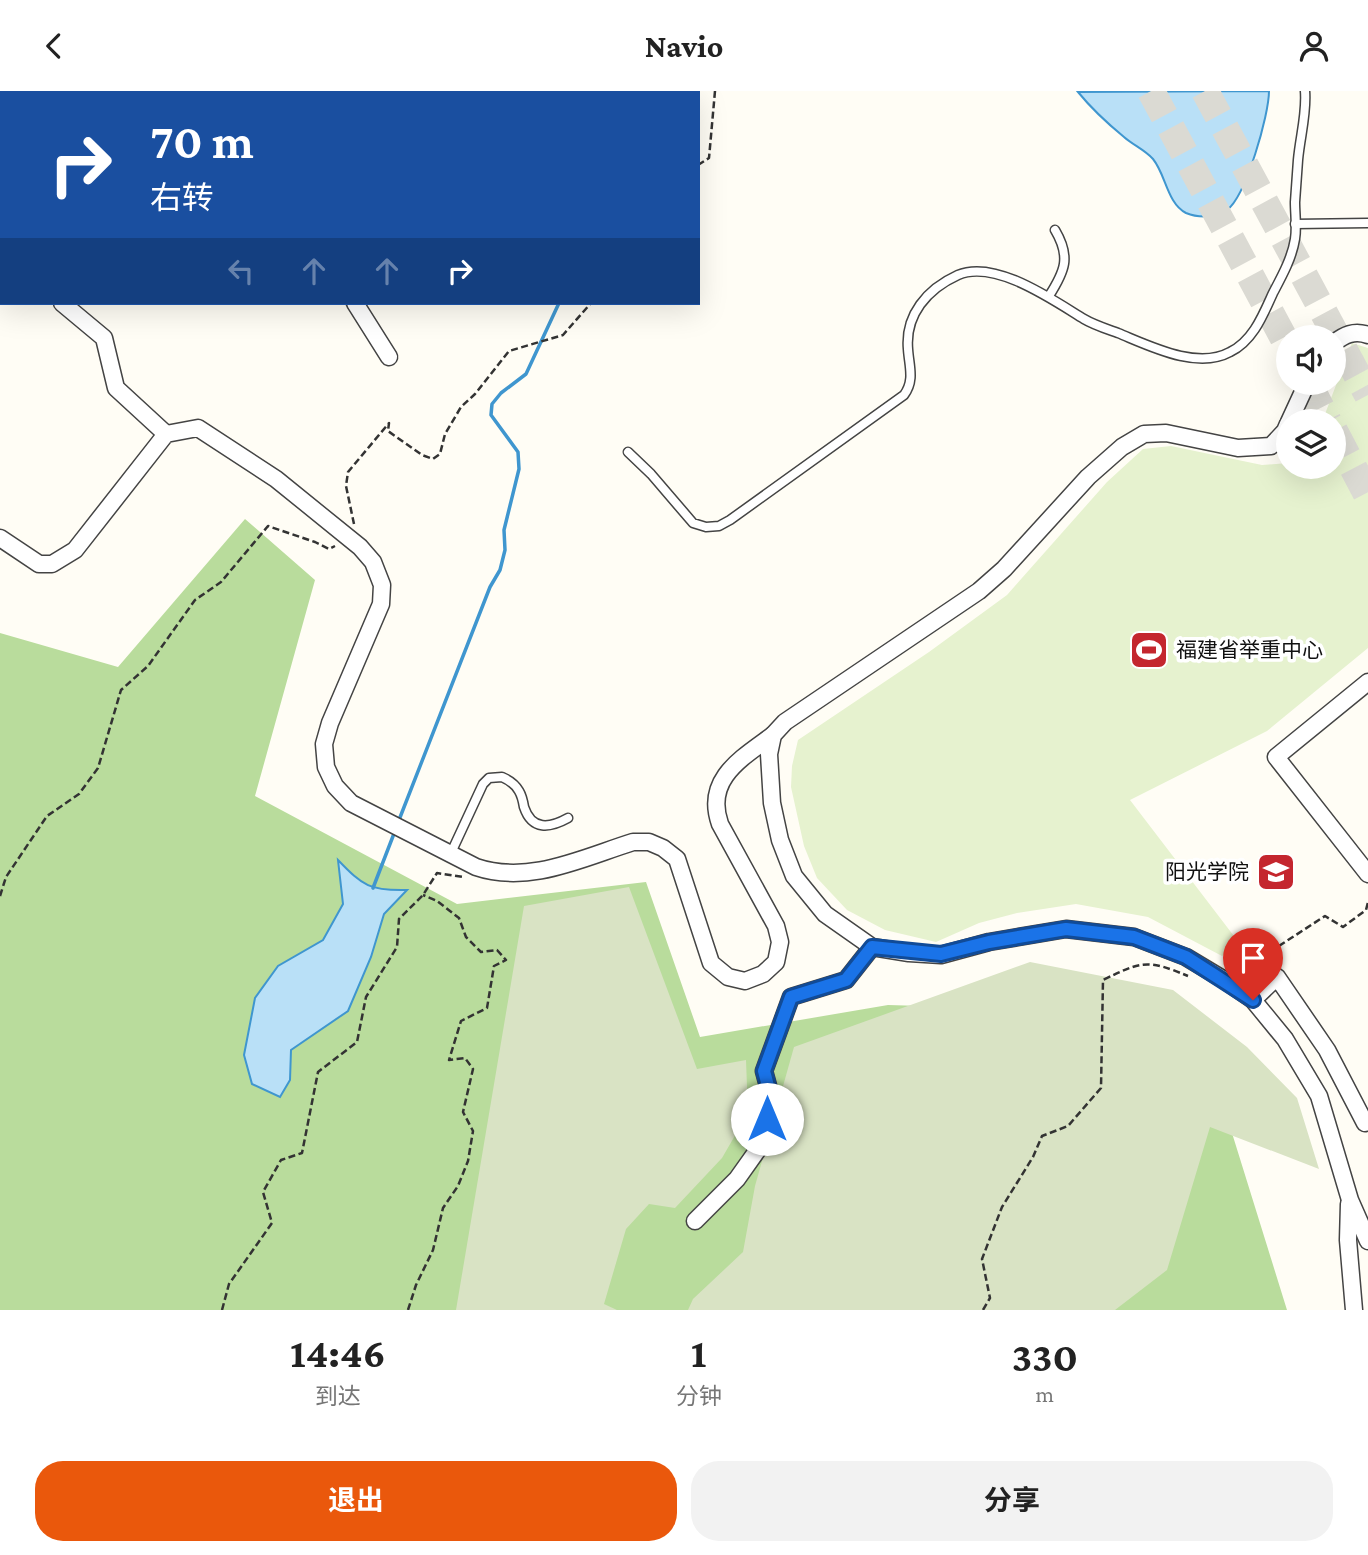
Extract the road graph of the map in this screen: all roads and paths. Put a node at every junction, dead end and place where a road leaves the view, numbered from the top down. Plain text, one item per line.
1 (715, 91) edge
2 (1305, 91) edge
3 (700, 165) edge
4 (1368, 223) edge
5 (1295, 224) junction
6 (1055, 230) dead end
7 (1049, 296) junction
8 (64, 305) edge
9 (356, 305) edge
10 (590, 305) edge
11 (1346, 334) edge
12 (1368, 335) edge
13 (389, 357) dead end
14 (166, 434) junction
15 (1276, 440) edge
16 (628, 452) dead end
17 (339, 529) junction
18 (0, 538) edge
19 (1368, 682) edge
20 (773, 735) junction
21 (568, 818) dead end
22 (450, 855) junction
23 (480, 868) junction
24 (1368, 874) edge
25 (423, 895) junction
26 (0, 896) edge
27 (1368, 902) edge
28 (872, 947) junction
29 (1277, 977) junction
30 (1194, 979) dead end
31 (1253, 1000) junction
32 (1368, 1122) edge
33 (1350, 1200) junction
34 (695, 1221) dead end
35 (1368, 1241) edge
36 (222, 1310) edge
37 (408, 1310) edge
38 (983, 1310) edge
39 (1354, 1310) edge

1 - 3 path
2 - 5 lane
4 - 5 lane
5 - 7 lane
6 - 7 lane
7 - 16 lane
8 - 14 street
9 - 13 street
10 - 17 path
11 - 12 street
14 - 17 street
14 - 18 street
15 - 20 street
17 - 22 street
17 - 26 path
19 - 24 street
20 - 23 street
20 - 28 street
21 - 22 lane
22 - 23 street
23 - 25 path
25 - 36 path
25 - 37 path
27 - 29 path
28 - 31 street
28 - 34 street
29 - 31 street
29 - 32 street
30 - 38 path
31 - 33 street
33 - 35 street
33 - 39 street

